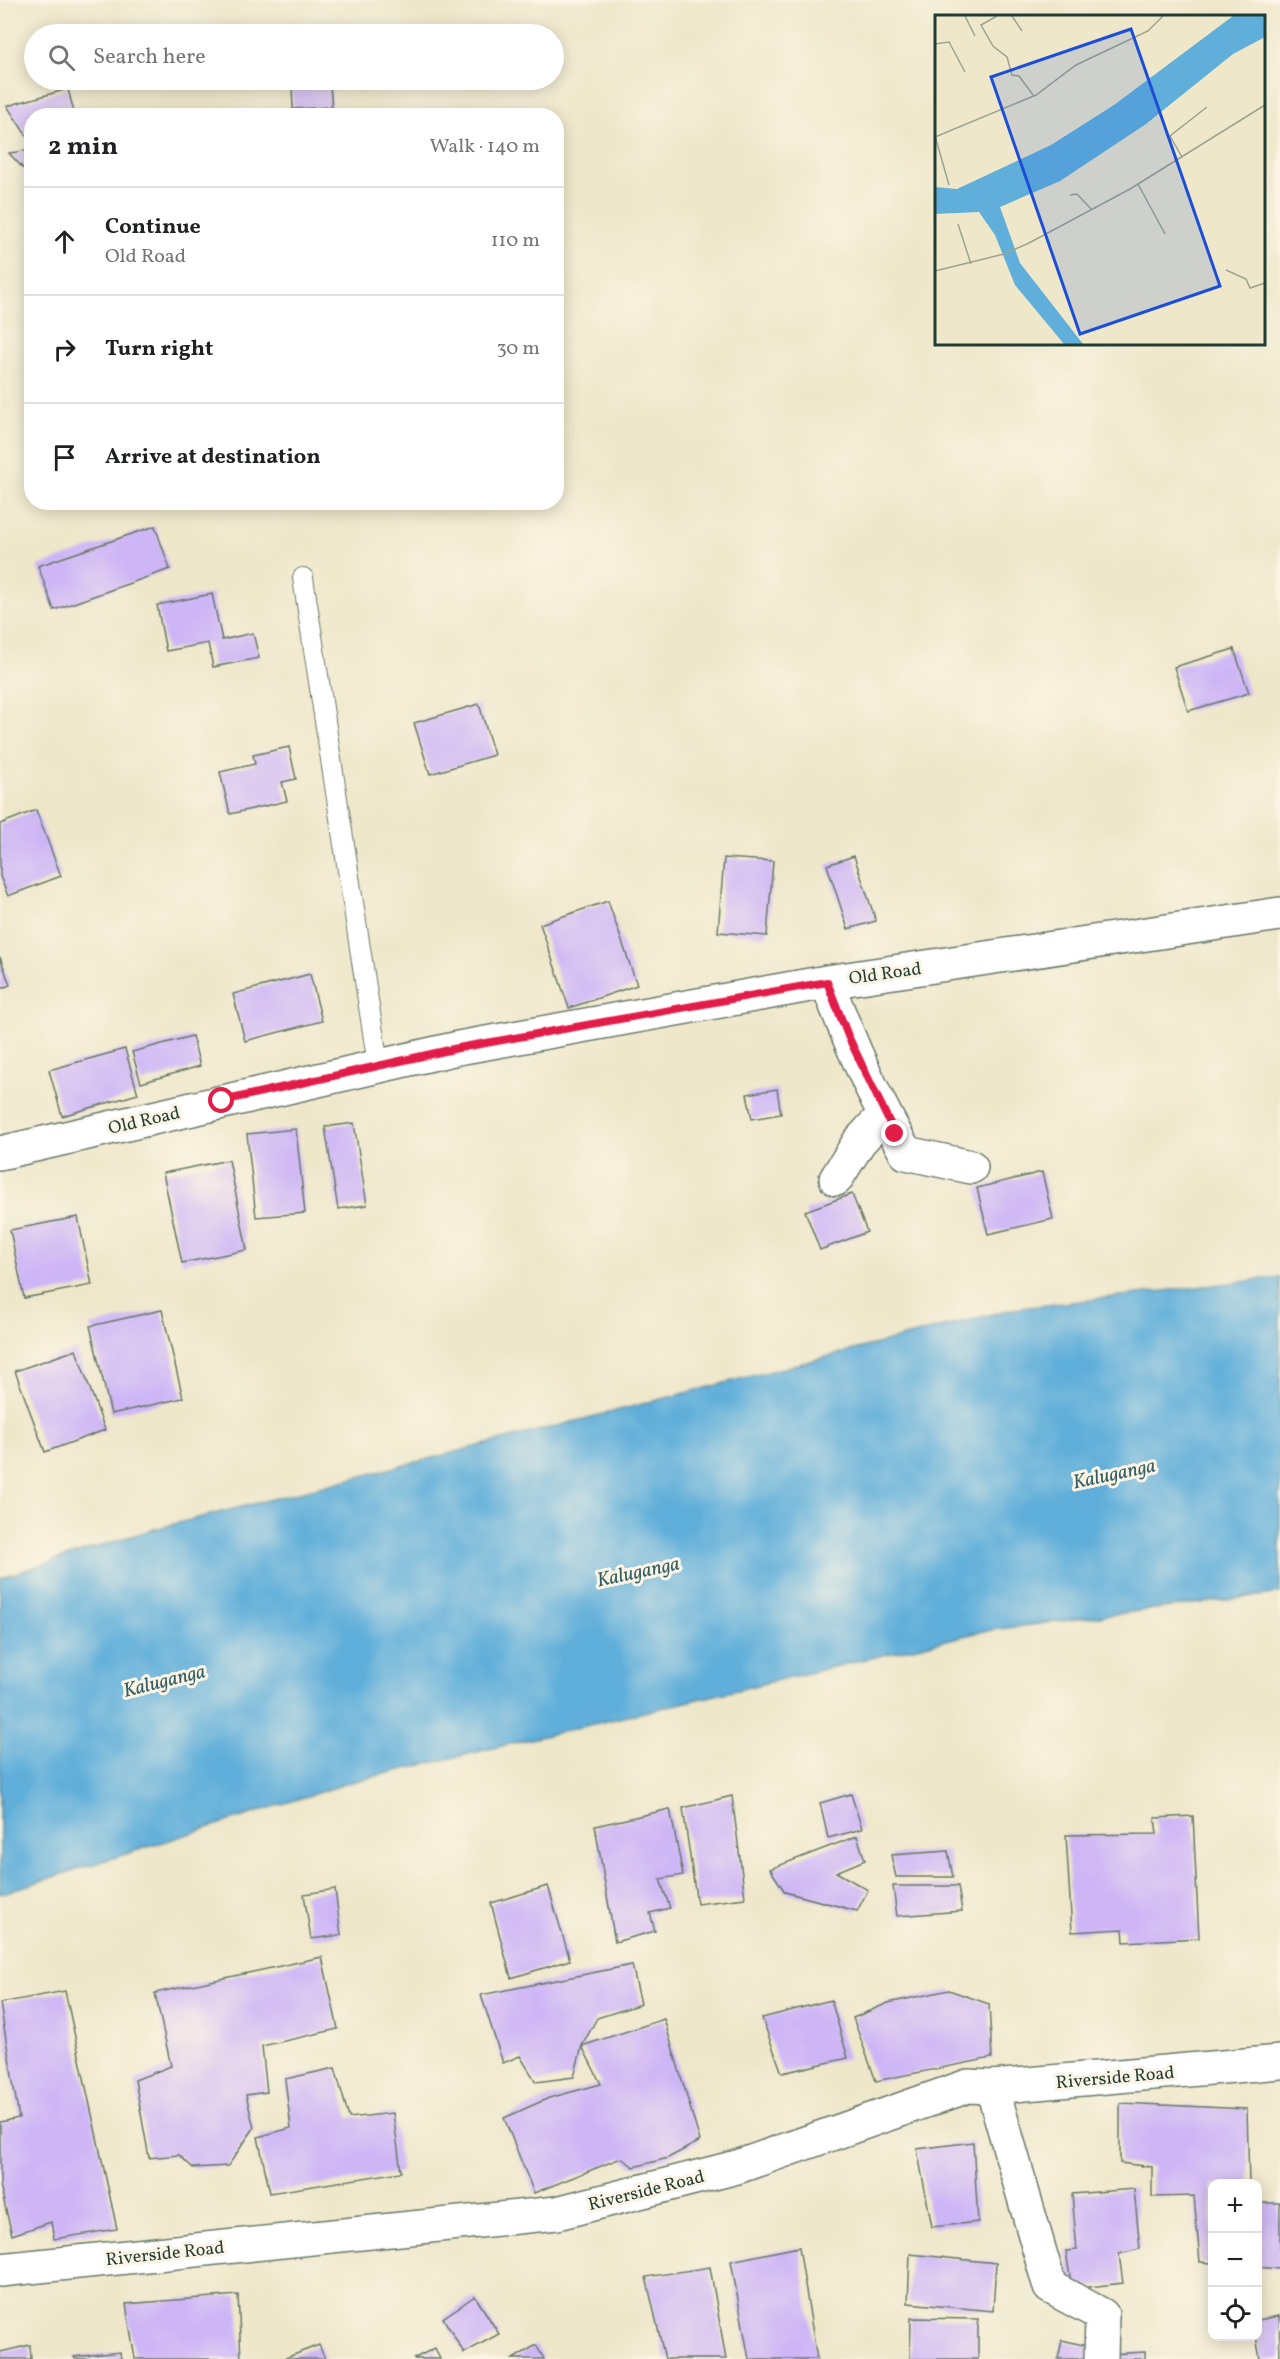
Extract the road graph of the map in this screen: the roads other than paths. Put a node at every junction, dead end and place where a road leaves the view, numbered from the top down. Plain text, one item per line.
1 (303, 578) dead end
2 (1280, 914) edge
3 (827, 982) junction
4 (378, 1065) junction
5 (884, 1115) junction
6 (0, 1153) edge
7 (970, 1167) dead end
8 (836, 1179) dead end
9 (1280, 2062) edge
10 (992, 2088) junction
11 (0, 2270) edge
12 (1101, 2359) edge

1 - 4 lane
2 - 3 street, Old Road
3 - 4 street, Old Road
3 - 5 street
4 - 6 street, Old Road
5 - 7 street
5 - 8 street
9 - 10 street, Riverside Road
10 - 11 street, Riverside Road
10 - 12 street

